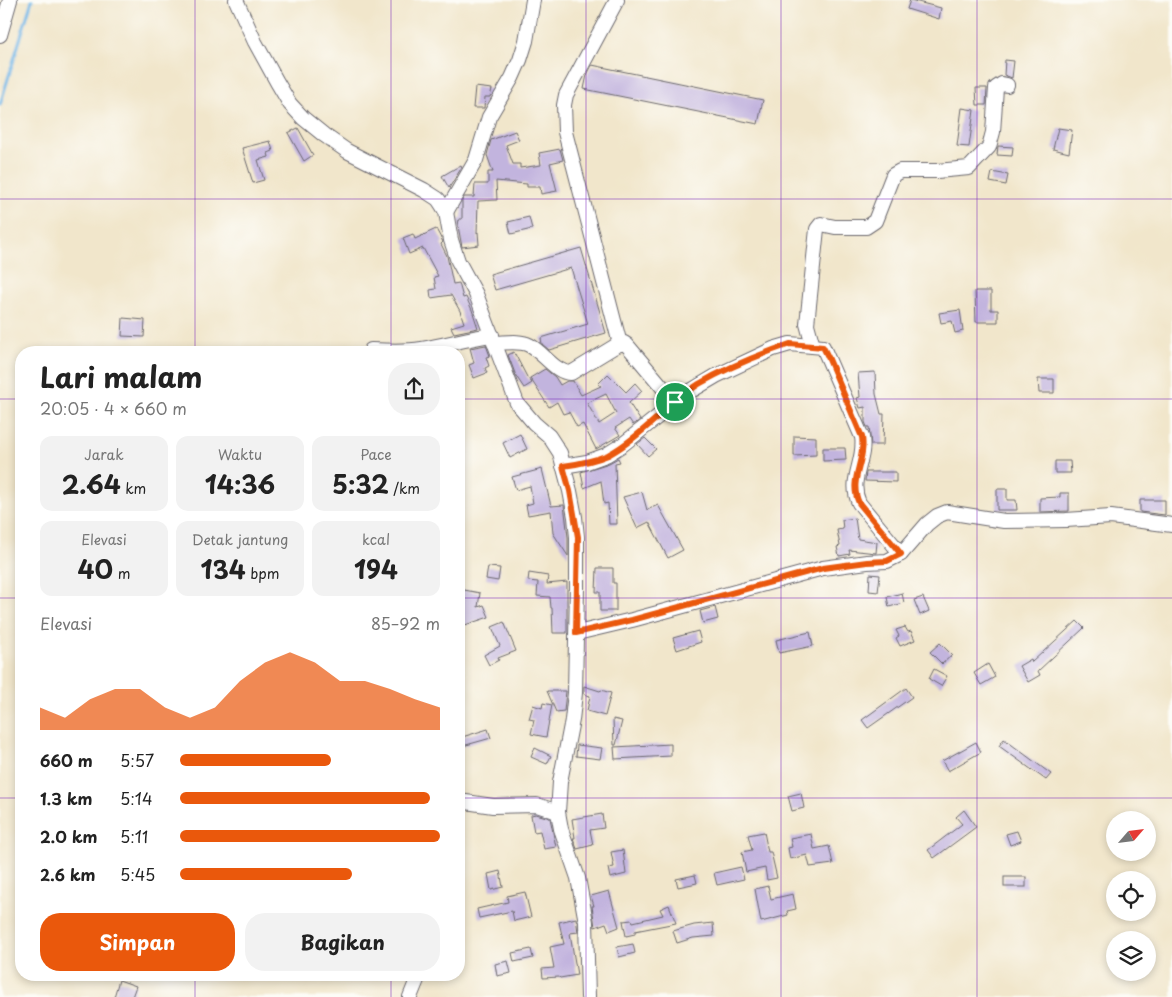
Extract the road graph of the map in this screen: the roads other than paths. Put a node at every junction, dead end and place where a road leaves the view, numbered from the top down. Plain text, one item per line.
1 (10, 0) edge
2 (236, 0) edge
3 (533, 0) edge
4 (617, 0) edge
5 (0, 35) edge
6 (1007, 85) dead end
7 (446, 212) junction
8 (493, 339) junction
9 (620, 344) junction
10 (435, 346) edge
11 (813, 346) junction
12 (675, 402) junction
13 (563, 466) junction
14 (1172, 525) edge
15 (901, 554) junction
16 (576, 633) junction
17 (465, 802) edge
18 (558, 812) junction
19 (417, 981) edge
20 (410, 997) edge
21 (588, 997) edge

1 - 5 street
2 - 7 street
3 - 7 street
4 - 9 street
6 - 11 street
7 - 8 street
8 - 9 street
8 - 10 street
8 - 13 street
9 - 12 street
11 - 12 street
11 - 15 street
12 - 13 street
13 - 16 street
14 - 15 street
15 - 16 street
16 - 18 street
17 - 18 street
18 - 21 street
19 - 20 street

